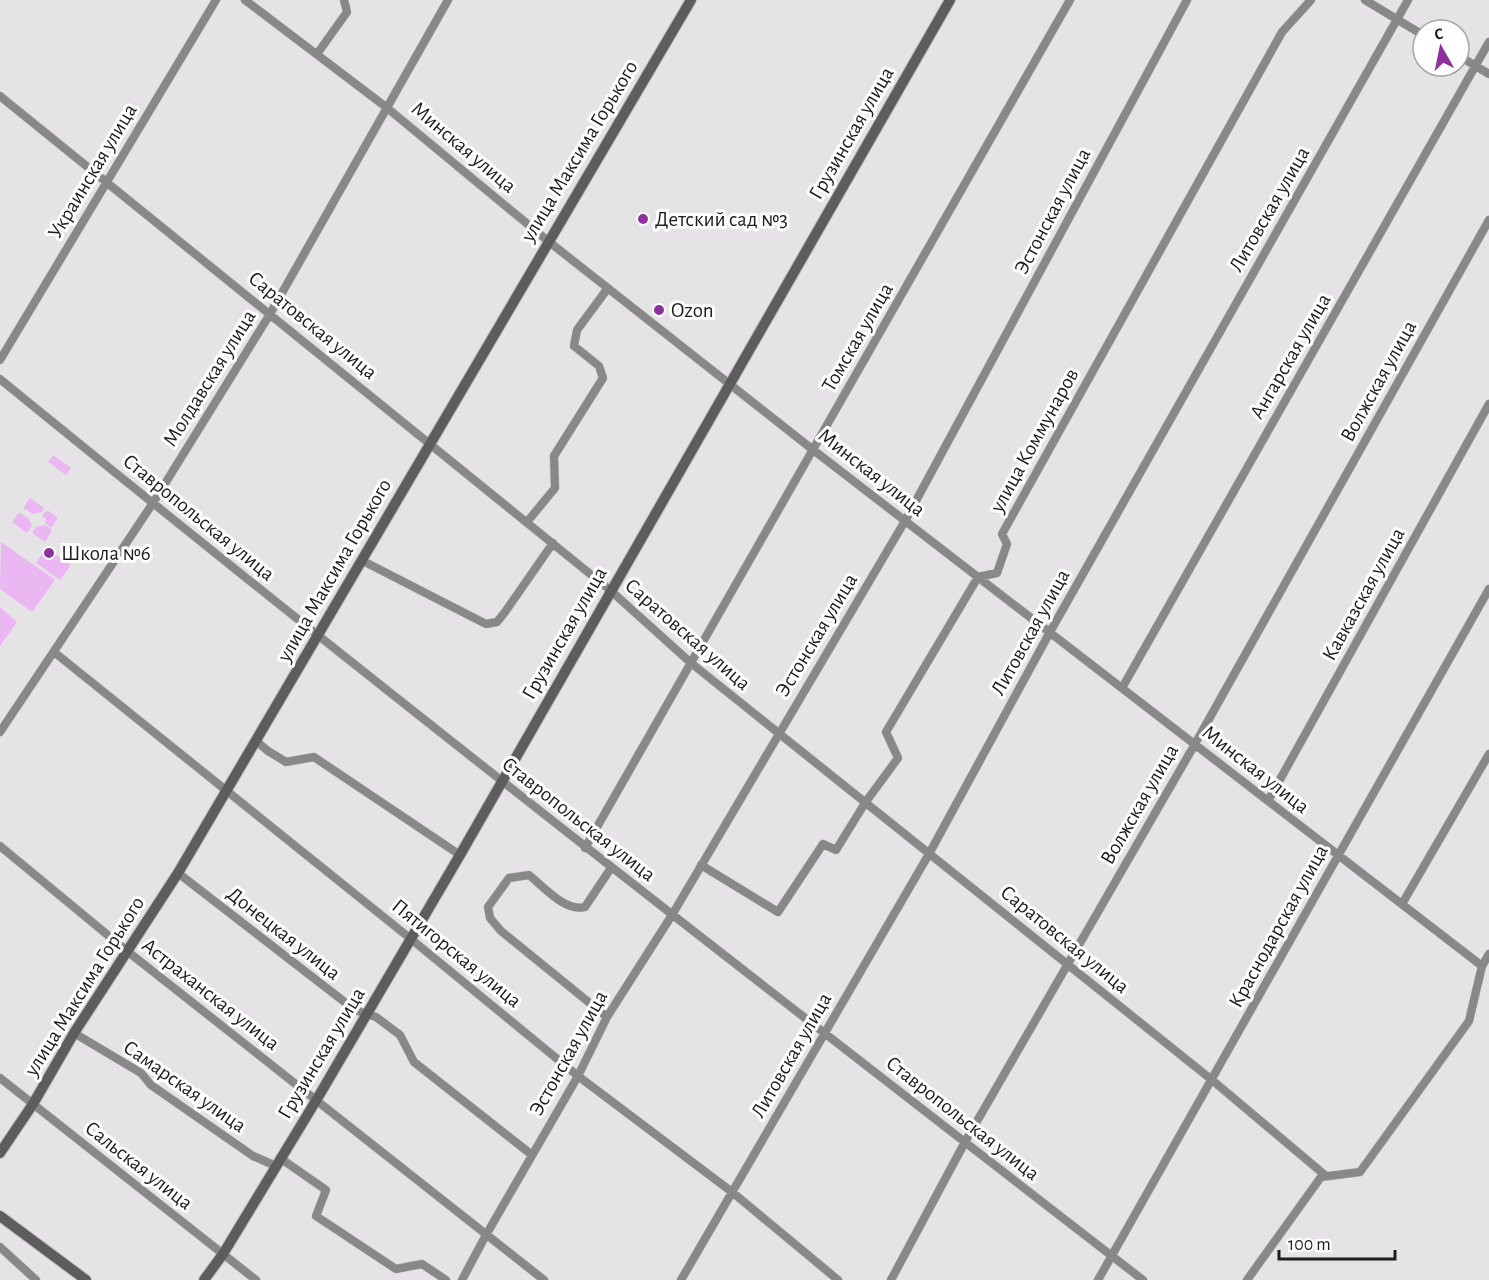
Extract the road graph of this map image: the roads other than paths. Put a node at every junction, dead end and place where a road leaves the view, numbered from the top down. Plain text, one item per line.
1 (216, 0) edge
2 (245, 0) edge
3 (345, 0) edge
4 (447, 0) edge
5 (691, 0) edge
6 (950, 0) edge
7 (1070, 0) edge
8 (1187, 0) edge
9 (1311, 0) edge
10 (1365, 0) edge
11 (1408, 0) edge
12 (1397, 19) junction
13 (1411, 28) edge
14 (1489, 42) edge
15 (317, 54) junction
16 (1471, 63) edge
17 (1476, 66) junction
18 (1489, 74) edge
19 (0, 96) edge
20 (386, 107) junction
21 (107, 181) junction
22 (1489, 220) edge
23 (548, 241) junction
24 (608, 288) junction
25 (270, 314) junction
26 (0, 360) edge
27 (0, 379) edge
28 (730, 383) junction
29 (1489, 404) edge
30 (430, 445) junction
31 (812, 449) junction
32 (153, 504) junction
33 (905, 521) junction
34 (527, 522) junction
35 (553, 543) junction
36 (363, 561) junction
37 (978, 577) junction
38 (1489, 589) edge
39 (610, 590) junction
40 (1050, 632) junction
41 (319, 635) junction
42 (54, 652) junction
43 (690, 663) junction
44 (1122, 688) junction
45 (0, 732) edge
46 (778, 733) junction
47 (256, 741) junction
48 (1195, 744) junction
49 (1489, 754) edge
50 (502, 781) junction
51 (227, 791) junction
52 (1268, 801) junction
53 (865, 803) junction
54 (0, 846) edge
55 (585, 848) junction
56 (929, 854) junction
57 (460, 855) junction
58 (1339, 856) junction
59 (701, 865) junction
60 (611, 868) junction
61 (178, 873) junction
62 (1402, 904) junction
63 (672, 915) junction
64 (411, 939) junction
65 (127, 951) junction
66 (1489, 954) edge
67 (1068, 964) junction
68 (1482, 966) junction
69 (367, 1014) junction
70 (607, 1017) junction
71 (74, 1033) junction
72 (825, 1034) junction
73 (578, 1076) junction
74 (0, 1078) edge
75 (1212, 1080) junction
76 (317, 1099) junction
77 (33, 1104) junction
78 (965, 1142) junction
79 (0, 1153) edge
80 (532, 1155) junction
81 (278, 1162) junction
82 (1326, 1176) junction
83 (732, 1192) junction
84 (0, 1216) edge
85 (486, 1234) junction
86 (0, 1247) edge
87 (223, 1254) junction
88 (1112, 1256) junction
89 (36, 1280) edge
90 (86, 1280) edge
91 (204, 1280) edge
92 (256, 1280) edge
93 (447, 1280) edge
94 (462, 1280) edge
95 (544, 1280) edge
96 (681, 1280) edge
97 (838, 1280) edge
98 (891, 1280) edge
99 (1098, 1280) edge
100 (1143, 1280) edge
101 (1247, 1280) edge

1 - 21 street, Украинская улица
2 - 15 street, Минская улица
3 - 15 street
4 - 20 street, Молдавская улица
5 - 23 main road, улица Максима Горького
6 - 28 main road, Грузинская улица
7 - 31 street, Томская улица
8 - 33 street, Эстонская улица
9 - 37 street, улица Коммунаров
10 - 12 street
11 - 12 street, Литовская улица
12 - 13 street
12 - 40 street, Литовская улица
14 - 17 street, Ангарская улица
15 - 20 street, Минская улица
16 - 17 street
17 - 18 street
17 - 44 street, Ангарская улица
19 - 21 street, Саратовская улица
20 - 23 street, Минская улица
20 - 25 street, Молдавская улица
21 - 25 street, Саратовская улица
21 - 26 street, Украинская улица
22 - 48 street, Волжская улица
23 - 24 street, Минская улица
23 - 30 main road, улица Максима Горького
24 - 28 street, Минская улица
24 - 34 street
25 - 30 street, Саратовская улица
25 - 32 street, Молдавская улица
27 - 32 street, Ставропольская улица
28 - 31 street, Минская улица
28 - 39 main road, Грузинская улица
29 - 52 street, Кавказская улица
30 - 34 street, Саратовская улица
30 - 36 main road, улица Максима Горького
31 - 33 street, Минская улица
31 - 43 street, Томская улица
32 - 41 street, Ставропольская улица
32 - 42 street, Молдавская улица
33 - 37 street, Минская улица
33 - 46 street, Эстонская улица
34 - 35 street, Саратовская улица
35 - 36 street
35 - 39 street, Саратовская улица
36 - 41 main road, улица Максима Горького
37 - 40 street, Минская улица
37 - 53 street, улица Коммунаров
38 - 58 street, Краснодарская улица
39 - 43 street, Саратовская улица
39 - 50 main road, Грузинская улица
40 - 44 street, Минская улица
40 - 56 street, Литовская улица
41 - 47 main road, улица Максима Горького
41 - 50 street, Ставропольская улица
42 - 45 street, Молдавская улица
42 - 51 street, Пятигорская улица
43 - 46 street, Саратовская улица
43 - 55 street, Томская улица
44 - 48 street, Минская улица
46 - 53 street, Саратовская улица
46 - 59 street, Эстонская улица
47 - 51 main road, улица Максима Горького
47 - 57 street
48 - 52 street, Минская улица
48 - 67 street, Волжская улица
49 - 62 street
50 - 55 street, Ставропольская улица
50 - 57 main road, Грузинская улица
51 - 61 main road, улица Максима Горького
51 - 64 street, Пятигорская улица
52 - 58 street, Минская улица
53 - 56 street, Саратовская улица
53 - 59 street, улица Коммунаров
54 - 65 street, Астраханская улица
55 - 60 street, Ставропольская улица
56 - 67 street, Саратовская улица
56 - 72 street, Литовская улица
57 - 64 main road, Грузинская улица
58 - 62 street, Минская улица
58 - 75 street, Краснодарская улица
59 - 63 street, Эстонская улица
60 - 63 street, Ставропольская улица
60 - 70 street
61 - 65 main road, улица Максима Горького
61 - 69 street, Донецкая улица
62 - 68 street, Минская улица
63 - 70 street, Эстонская улица
63 - 72 street, Ставропольская улица
64 - 69 main road, Грузинская улица
64 - 73 street, Пятигорская улица
65 - 71 main road, улица Максима Горького
65 - 76 street, Астраханская улица
66 - 68 street
67 - 75 street, Саратовская улица
67 - 78 street, Волжская улица
68 - 82 street
69 - 76 main road, Грузинская улица
69 - 80 street, Донецкая улица
70 - 73 street, Эстонская улица
71 - 77 main road, улица Максима Горького
71 - 81 street, Самарская улица
72 - 78 street, Ставропольская улица
72 - 83 street, Литовская улица
73 - 80 street, Эстонская улица
73 - 83 street, Пятигорская улица
74 - 77 street, Сальская улица
75 - 82 street, Саратовская улица
75 - 88 street, Краснодарская улица
76 - 81 main road, Грузинская улица
76 - 85 street, Астраханская улица
77 - 79 main road, улица Максима Горького
77 - 87 street, Сальская улица
78 - 88 street, Ставропольская улица
78 - 98 street, Волжская улица
80 - 85 street, Эстонская улица
81 - 87 main road, Грузинская улица
81 - 93 street, Самарская улица
82 - 101 street
83 - 96 street, Литовская улица
83 - 97 street, Пятигорская улица
84 - 90 main road
85 - 94 street, Эстонская улица
85 - 95 street, Астраханская улица
86 - 89 street
87 - 91 main road, Грузинская улица
87 - 92 street, Сальская улица
88 - 99 street, Краснодарская улица
88 - 100 street, Ставропольская улица

